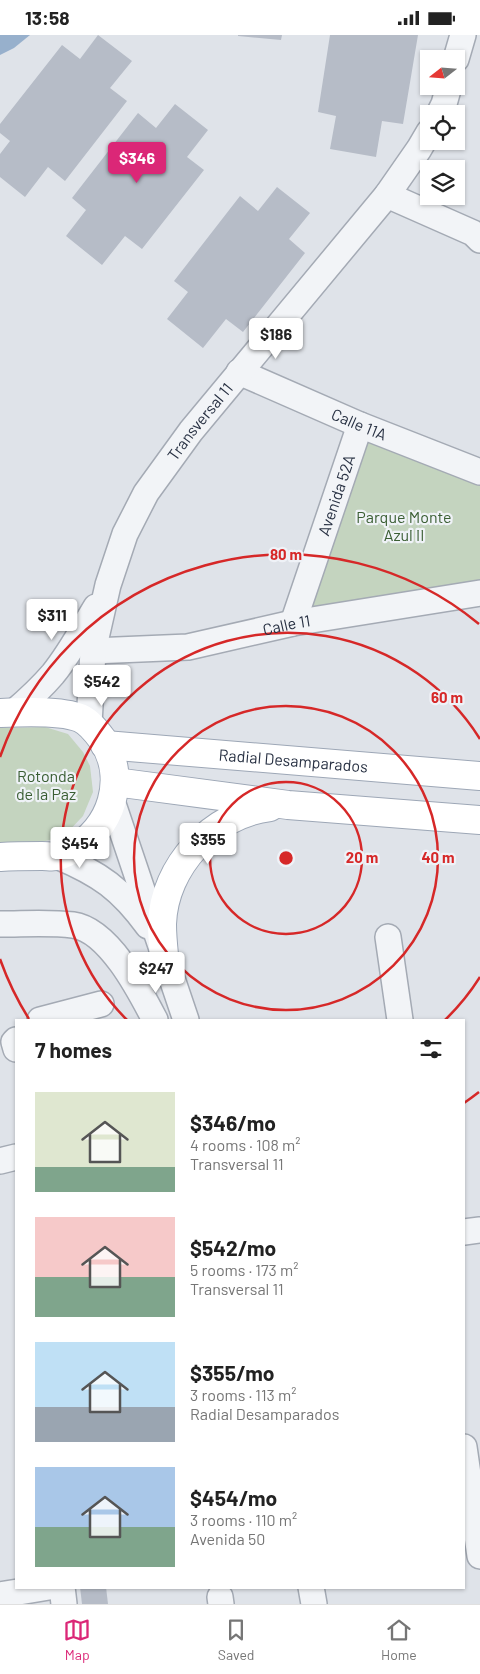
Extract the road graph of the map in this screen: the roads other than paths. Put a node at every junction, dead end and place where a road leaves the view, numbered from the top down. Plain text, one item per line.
1 (463, 35) edge
2 (470, 35) edge
3 (480, 37) edge
4 (459, 50) edge
5 (420, 147) edge
6 (388, 195) junction
7 (480, 240) edge
8 (239, 372) junction
9 (360, 425) junction
10 (480, 472) edge
11 (108, 585) junction
12 (480, 593) edge
13 (293, 623) junction
14 (94, 651) junction
15 (7, 713) edge
16 (89, 724) junction
17 (106, 745) junction
18 (480, 776) edge
19 (113, 792) junction
20 (288, 805) junction
21 (480, 820) edge
22 (57, 856) junction
23 (0, 857) edge
24 (0, 924) edge
25 (388, 937) dead end
26 (164, 955) junction
27 (102, 1004) dead end
28 (44, 1019) edge
29 (154, 1019) edge
30 (186, 1019) edge
31 (400, 1019) edge
32 (15, 1157) edge
33 (0, 1161) edge
34 (480, 1230) edge
35 (465, 1232) edge
36 (465, 1454) edge
37 (480, 1555) edge
38 (38, 1589) edge
39 (62, 1589) edge
40 (312, 1589) edge
41 (0, 1595) edge
42 (64, 1604) edge
43 (314, 1604) edge

1 - 4 street
2 - 3 street
5 - 6 street, Transversal 11
6 - 7 street
6 - 8 street, Transversal 11
8 - 9 street, Calle 11A
8 - 11 street, Transversal 11
9 - 10 street, Calle 11A
9 - 13 street, Avenida 52A
11 - 14 street, Transversal 11
11 - 15 street, Transversal 11
12 - 13 street, Calle 11
13 - 14 street, Calle 11
14 - 16 street, Transversal 11
15 - 16 main road
16 - 17 main road
17 - 18 main road, Radial Desamparados
17 - 19 main road
19 - 20 main road
19 - 22 main road
19 - 26 street
20 - 21 main road
20 - 26 main road
22 - 23 main road
22 - 26 street
24 - 29 street
25 - 31 street
26 - 30 street
27 - 28 street
32 - 33 street
34 - 35 street
36 - 37 street
38 - 41 street
39 - 42 street
40 - 43 street

